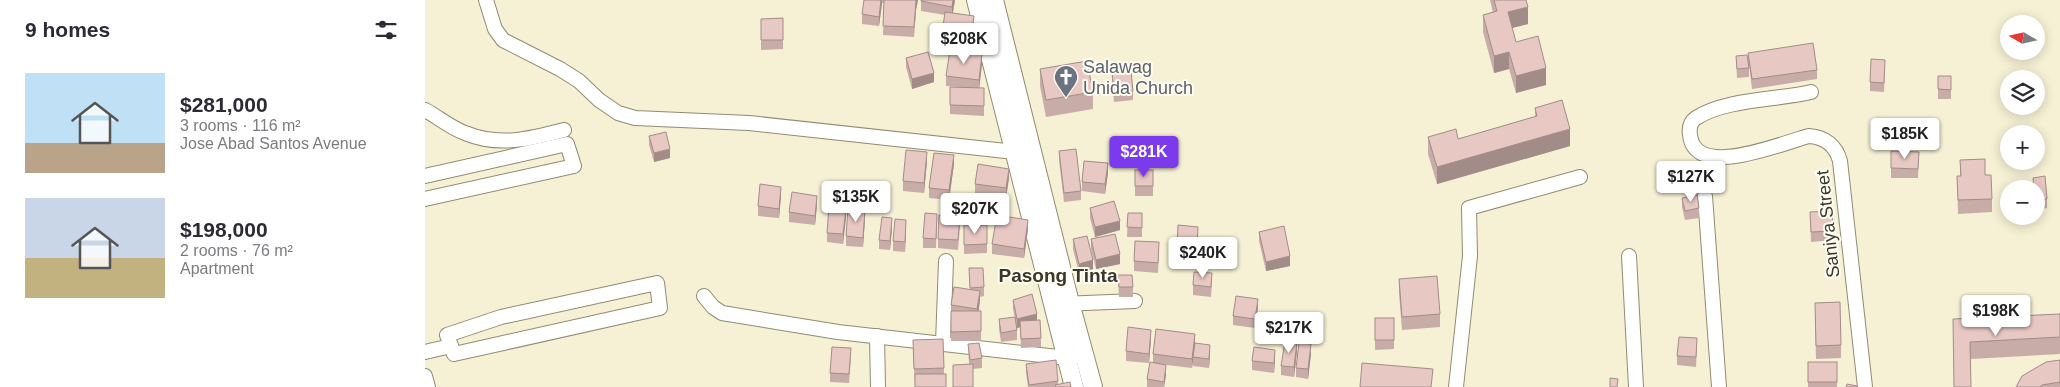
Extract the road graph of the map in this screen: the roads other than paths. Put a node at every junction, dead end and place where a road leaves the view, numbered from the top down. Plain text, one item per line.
1 (486, 0) edge
2 (976, 0) edge
3 (994, 0) edge
4 (1811, 92) dead end
5 (425, 110) edge
6 (564, 130) dead end
7 (1023, 150) junction
8 (425, 176) edge
9 (1580, 177) dead end
10 (1705, 196) dead end
11 (425, 199) edge
12 (1629, 256) dead end
13 (946, 261) dead end
14 (704, 296) dead end
15 (1135, 301) dead end
16 (1062, 304) junction
17 (877, 336) junction
18 (943, 343) junction
19 (451, 346) junction
20 (425, 352) edge
21 (1085, 354) junction
22 (1067, 358) junction
23 (425, 376) edge
24 (428, 387) edge
25 (878, 387) edge
26 (1074, 387) edge
27 (1093, 387) edge
28 (1455, 387) edge
29 (1636, 387) edge
30 (1719, 387) edge
31 (1865, 387) edge

1 - 7 street
2 - 7 main road
3 - 7 main road
4 - 31 street, Saniya Street
5 - 6 street
7 - 16 main road
8 - 11 street
9 - 28 street
10 - 30 street
12 - 29 street
13 - 18 street
14 - 17 street
15 - 16 street
16 - 21 main road
16 - 22 main road
17 - 18 street
17 - 25 street
18 - 22 street
19 - 19 street
19 - 20 street
21 - 22 street
21 - 27 main road
22 - 26 main road
23 - 24 street

